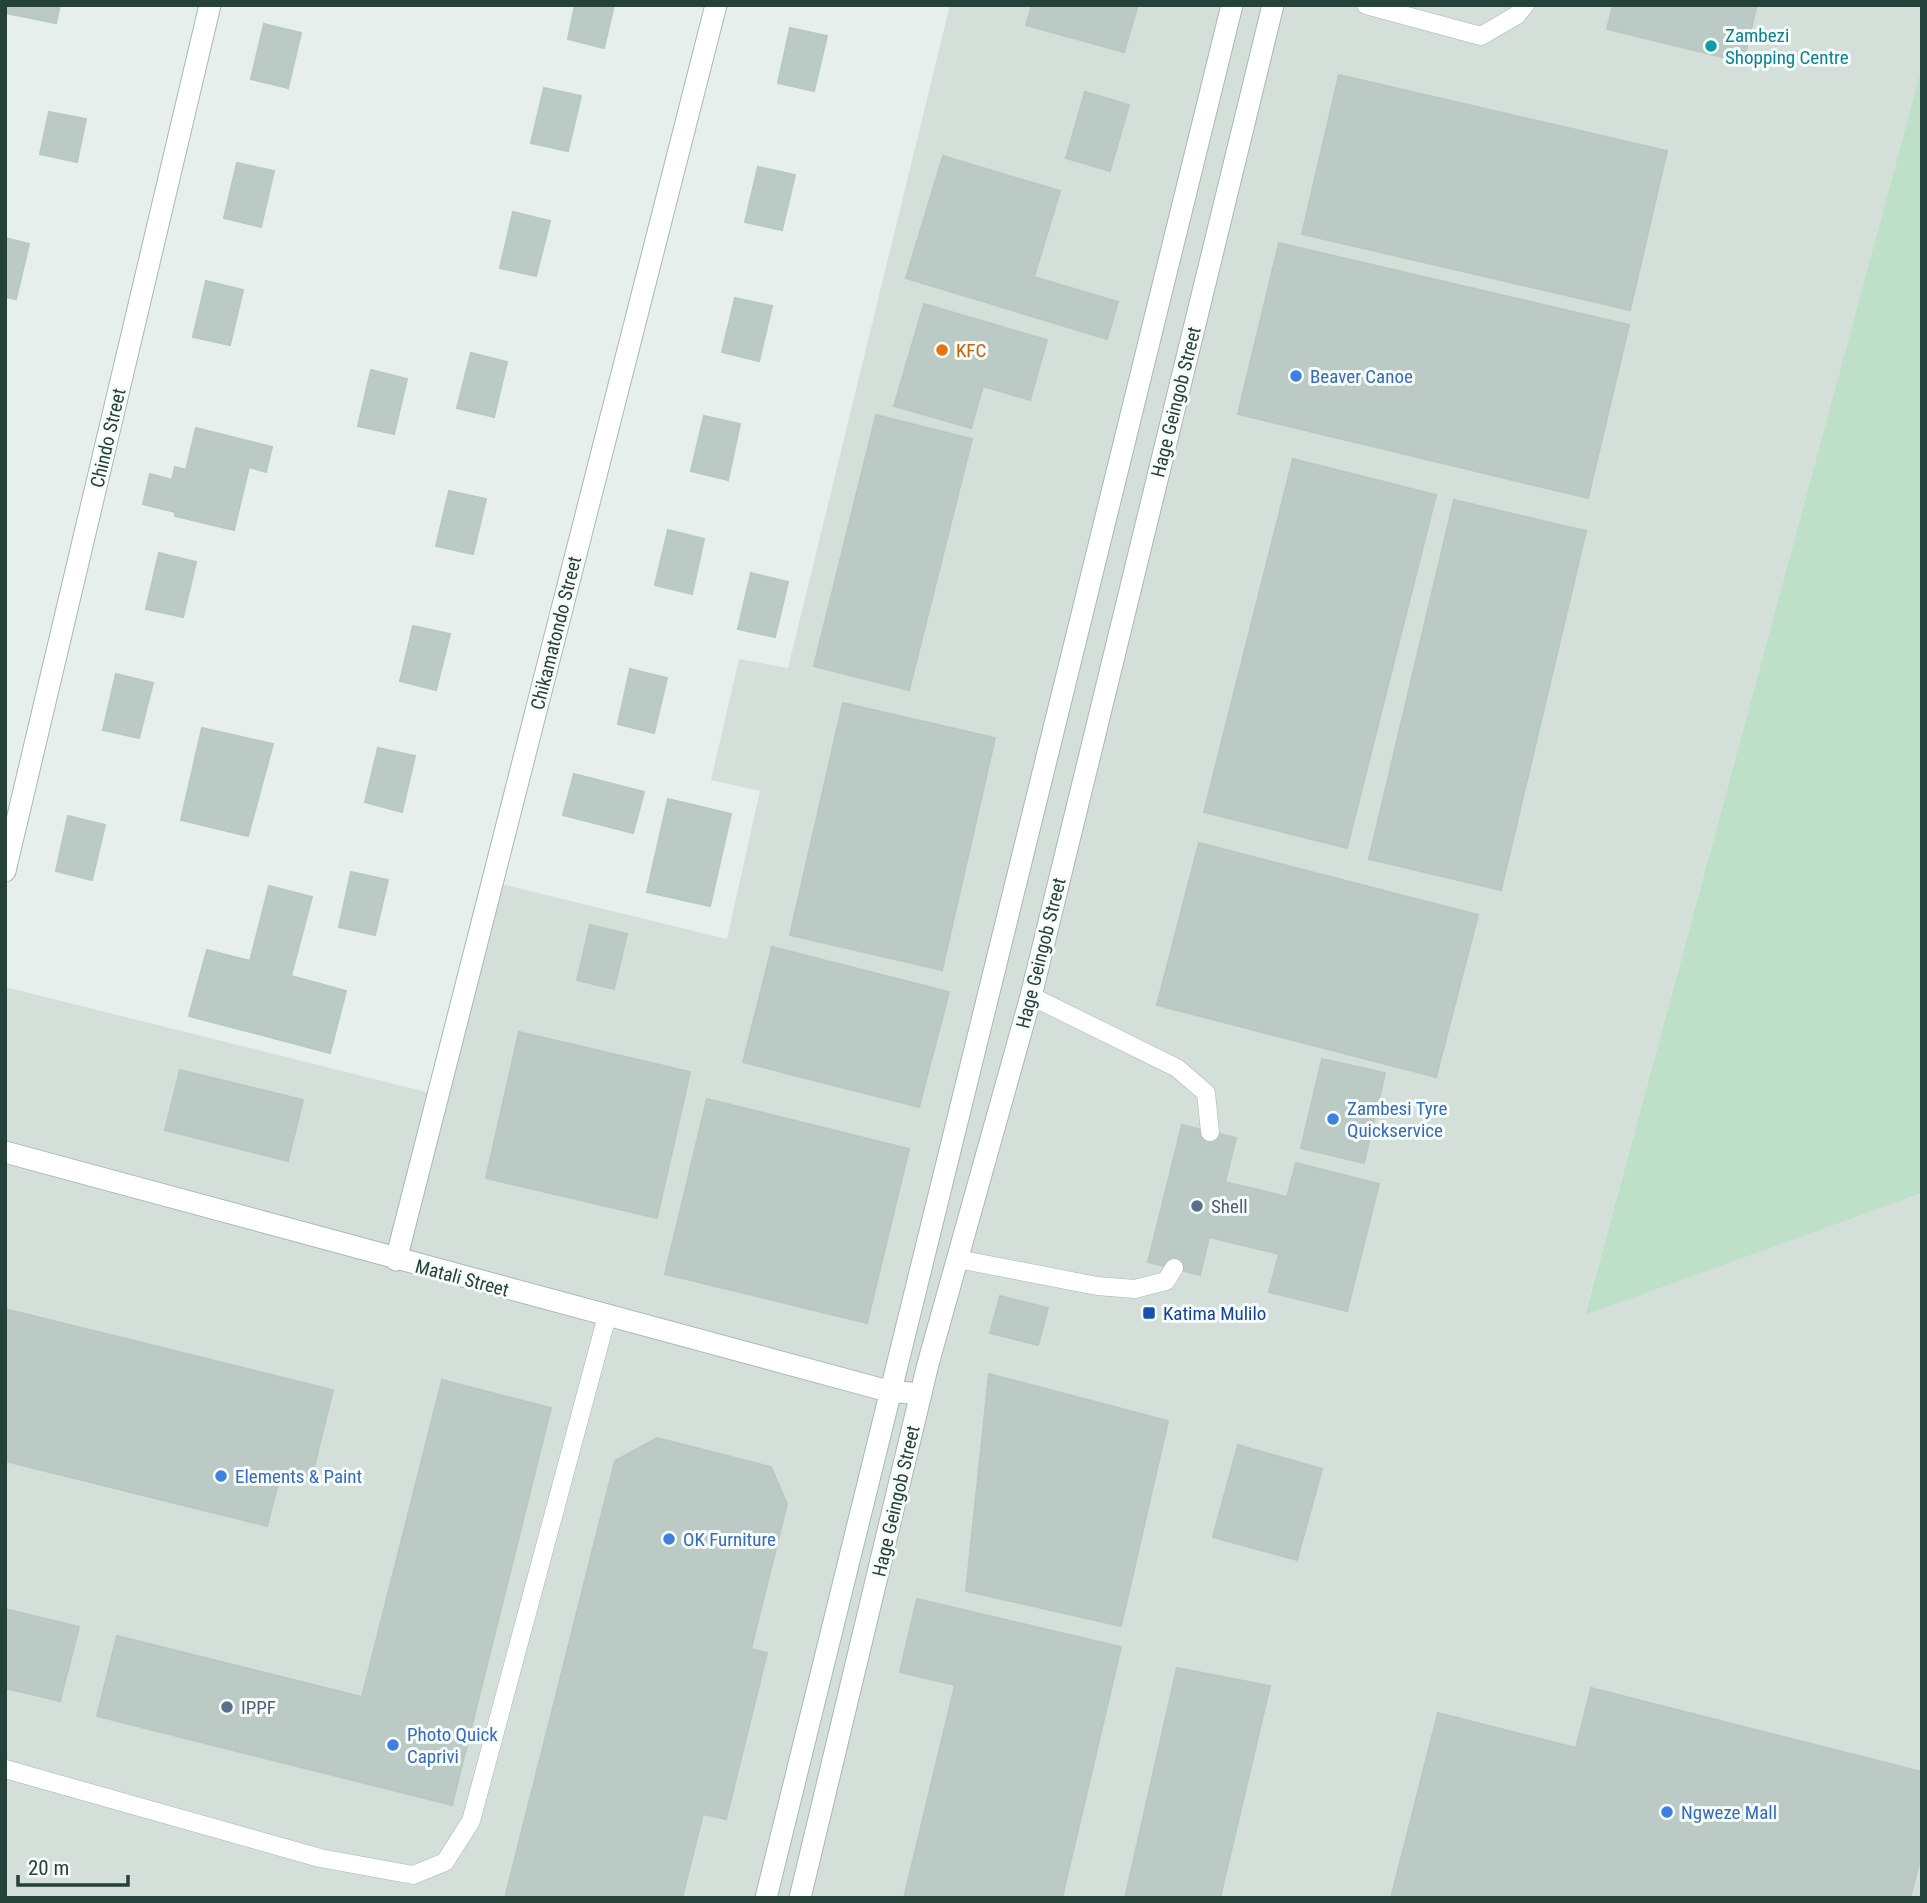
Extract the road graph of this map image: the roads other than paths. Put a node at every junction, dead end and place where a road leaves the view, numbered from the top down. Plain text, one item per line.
1 (210, 5) edge
2 (716, 5) edge
3 (1232, 5) edge
4 (1273, 5) edge
5 (1366, 5) edge
6 (1525, 5) edge
7 (5, 870) edge
8 (1031, 996) junction
9 (1210, 1132) dead end
10 (5, 1152) edge
11 (958, 1259) junction
12 (396, 1260) junction
13 (1174, 1268) dead end
14 (607, 1316) junction
15 (888, 1391) junction
16 (921, 1394) junction
17 (5, 1769) edge
18 (765, 1898) edge
19 (800, 1898) edge

1 - 7 street, Chindo Street
2 - 12 street, Chikamatondo Street
3 - 15 street, Hage Geingob Street
4 - 8 street, Hage Geingob Street
5 - 6 lane
8 - 9 lane
8 - 11 street, Hage Geingob Street
10 - 12 street, Matali Street
11 - 13 lane
11 - 16 street, Hage Geingob Street
12 - 14 street, Matali Street
14 - 15 street, Matali Street
14 - 17 lane
15 - 16 street, Matali Street
15 - 18 street, Hage Geingob Street
16 - 19 street, Hage Geingob Street

